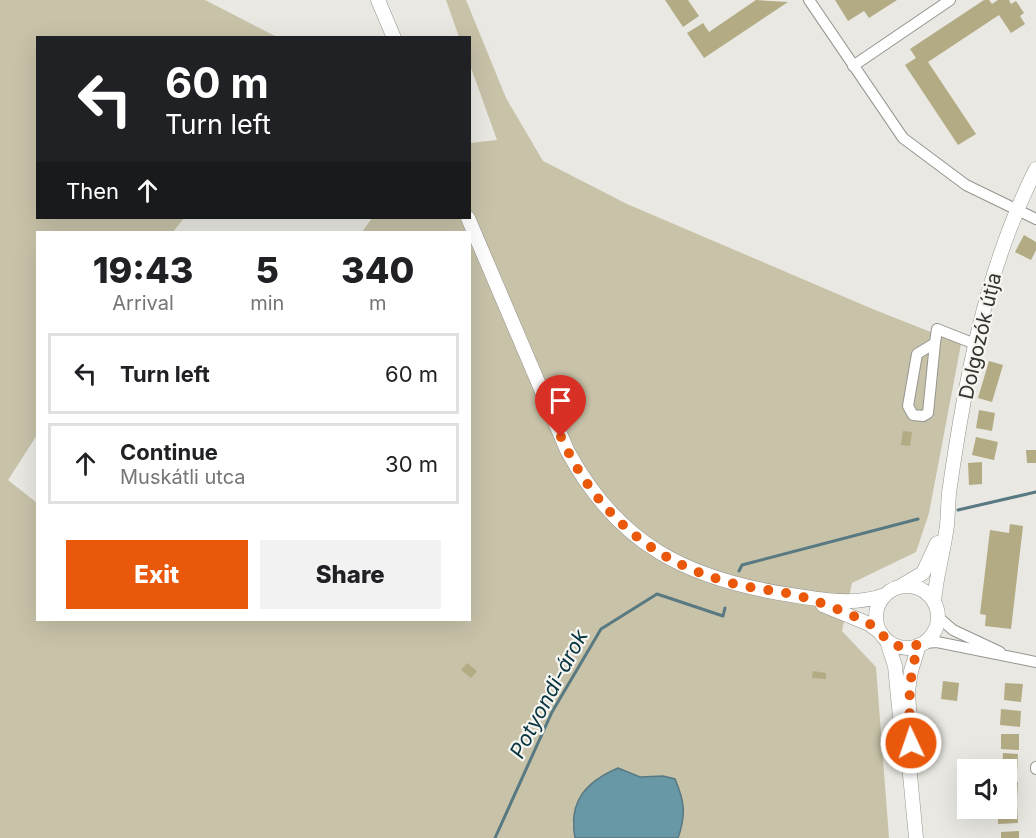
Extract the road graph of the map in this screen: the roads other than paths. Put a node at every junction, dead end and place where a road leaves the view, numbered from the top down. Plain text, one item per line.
1 (378, 0) edge
2 (809, 0) edge
3 (950, 0) edge
4 (393, 36) edge
5 (853, 66) junction
6 (1036, 169) edge
7 (1017, 209) junction
8 (468, 219) edge
9 (1036, 219) edge
10 (935, 343) junction
11 (975, 344) junction
12 (947, 510) junction
13 (901, 586) junction
14 (885, 595) junction
15 (808, 598) junction
16 (934, 602) junction
17 (938, 617) junction
18 (884, 637) junction
19 (922, 644) junction
20 (1012, 656) junction
21 (1036, 662) edge
22 (909, 764) junction
23 (916, 838) edge

1 - 4 main road
2 - 5 street
3 - 5 street
5 - 7 street
6 - 7 main road, Dolgozók útja
7 - 9 street
7 - 11 main road, Dolgozók útja
8 - 15 main road
10 - 10 street
10 - 11 street
11 - 12 main road, Dolgozók útja
12 - 13 main road, Dolgozók útja
12 - 16 main road, Dolgozók útja
13 - 14 main road
13 - 16 main road
14 - 15 main road
14 - 18 main road
15 - 18 main road
16 - 17 main road
17 - 19 main road
17 - 20 street
18 - 19 main road
18 - 22 main road
19 - 20 street
19 - 22 main road
20 - 21 street
22 - 23 main road

